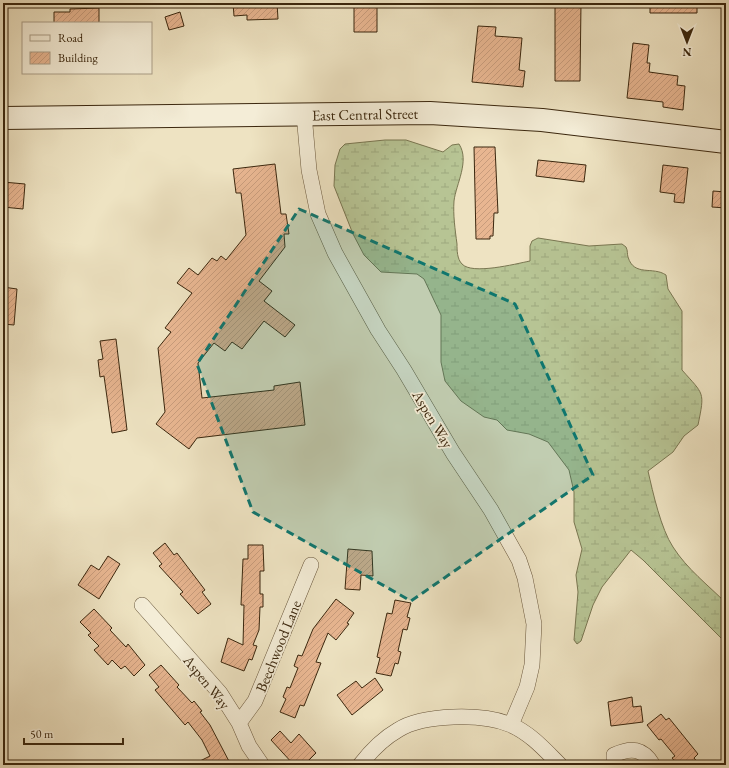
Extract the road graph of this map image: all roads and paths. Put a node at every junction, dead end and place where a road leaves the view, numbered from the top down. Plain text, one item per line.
1 (304, 114) junction
2 (3, 118) edge
3 (726, 142) edge
4 (311, 565) dead end
5 (142, 605) dead end
6 (239, 723) junction
7 (511, 725) junction
8 (262, 765) edge
9 (360, 765) edge
10 (560, 765) edge
11 (614, 765) edge
12 (653, 765) edge

1 - 2 main road, East Central Street
1 - 3 main road, East Central Street
1 - 7 street, Aspen Way
4 - 6 street, Beechwood Lane
5 - 6 street, Aspen Way
6 - 8 street, Aspen Way
7 - 9 street
7 - 10 street
11 - 12 street

